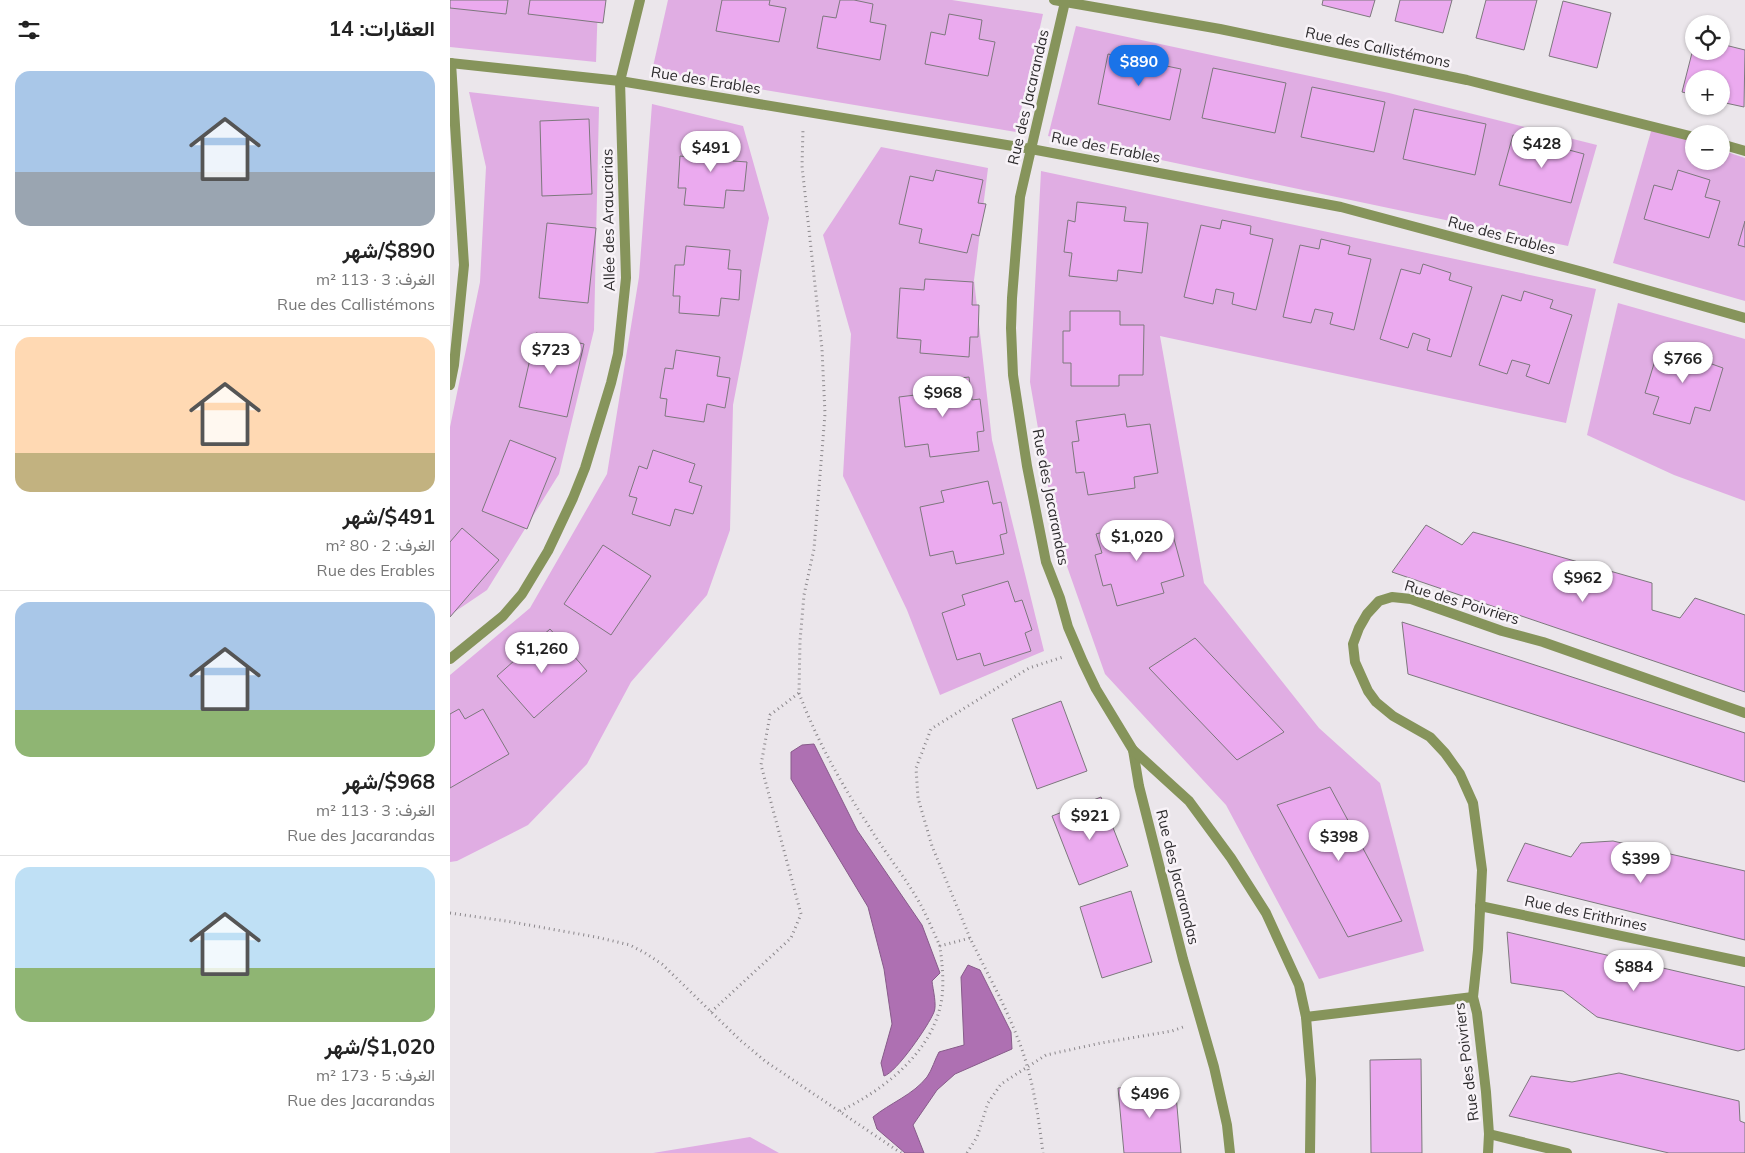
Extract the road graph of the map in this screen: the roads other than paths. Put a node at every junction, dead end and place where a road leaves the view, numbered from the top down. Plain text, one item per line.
1 (640, 0) edge
2 (1060, 1) edge
3 (451, 63) edge
4 (620, 81) junction
5 (1685, 135) edge
6 (1730, 147) edge
7 (1031, 149) junction
8 (1745, 151) edge
9 (1745, 318) edge
10 (450, 385) edge
11 (450, 660) edge
12 (1745, 713) edge
13 (1133, 750) junction
14 (1480, 906) junction
15 (1745, 962) edge
16 (1472, 997) junction
17 (1306, 1017) junction
18 (1489, 1134) junction
19 (1230, 1153) edge
20 (1310, 1153) edge
21 (1488, 1153) edge
22 (1567, 1153) edge

1 - 4 street, Allée des Araucarias
2 - 5 street, Rue des Callistémons
2 - 7 street, Rue des Jacarandas
3 - 4 street, Rue des Erables
3 - 10 street
4 - 7 street, Rue des Erables
4 - 11 street, Allée des Araucarias
6 - 8 street
7 - 9 street, Rue des Erables
7 - 13 street, Rue des Jacarandas
12 - 14 street, Rue des Poivriers
13 - 17 street
13 - 19 street, Rue des Jacarandas
14 - 15 street, Rue des Erithrines
14 - 16 street, Rue des Poivriers
16 - 17 street
16 - 18 street, Rue des Poivriers
17 - 20 street
18 - 21 street, Rue des Poivriers
18 - 22 street

